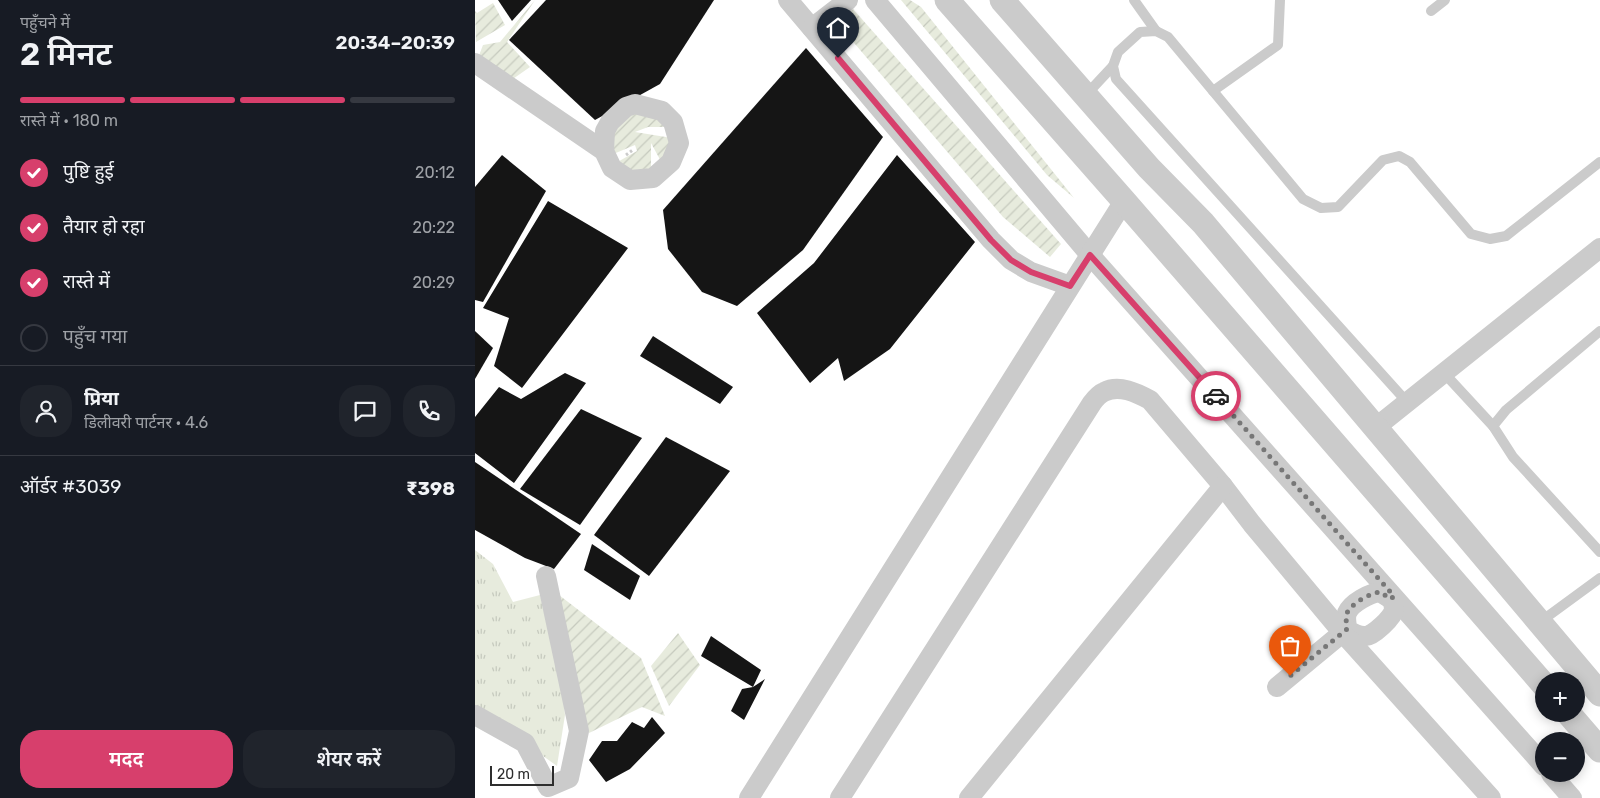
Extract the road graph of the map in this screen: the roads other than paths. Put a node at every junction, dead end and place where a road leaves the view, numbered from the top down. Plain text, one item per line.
1 (789, 0) edge
2 (848, 0) edge
3 (875, 0) edge
4 (947, 0) edge
5 (1002, 0) edge
6 (1134, 0) edge
7 (1280, 0) edge
8 (1445, 0) edge
9 (1431, 11) dead end
10 (812, 28) junction
11 (1156, 31) junction
12 (475, 63) edge
13 (1113, 66) junction
14 (1213, 91) junction
15 (1085, 96) junction
16 (604, 151) dead end
17 (1600, 162) edge
18 (1124, 200) junction
19 (1600, 248) edge
20 (1090, 255) junction
21 (1070, 286) junction
22 (1600, 331) edge
23 (1444, 373) junction
24 (1407, 402) junction
25 (1493, 426) junction
26 (1375, 428) junction
27 (1223, 486) junction
28 (1600, 552) edge
29 (546, 576) dead end
30 (1600, 578) edge
31 (1516, 595) junction
32 (1393, 597) junction
33 (1484, 617) junction
34 (1539, 623) junction
35 (1345, 631) junction
36 (1535, 675) edge
37 (1277, 687) dead end
38 (1600, 694) edge
39 (475, 715) edge
40 (1576, 722) edge
41 (1600, 750) edge
42 (1535, 756) edge
43 (1558, 782) edge
44 (749, 798) edge
45 (840, 798) edge
46 (969, 798) edge
47 (1491, 798) edge
48 (1572, 798) edge

1 - 10 street
2 - 10 street
3 - 20 street
4 - 18 street
5 - 15 street
6 - 11 lane
7 - 14 lane
8 - 9 lane
10 - 21 street
11 - 13 lane
11 - 14 lane
12 - 16 street
13 - 15 lane
13 - 24 lane
14 - 17 lane
15 - 26 street
18 - 20 street
18 - 33 street
19 - 23 street
20 - 21 street
20 - 32 street
21 - 44 street
22 - 25 lane
23 - 24 street
23 - 25 lane
24 - 26 street
25 - 28 lane
26 - 31 street
27 - 35 street
27 - 45 street
27 - 46 street
29 - 39 street
30 - 34 lane
31 - 33 street
31 - 34 street
32 - 35 street
32 - 35 street
32 - 42 street
33 - 36 street
34 - 38 street
35 - 37 street
35 - 47 street
40 - 41 street
43 - 48 street

